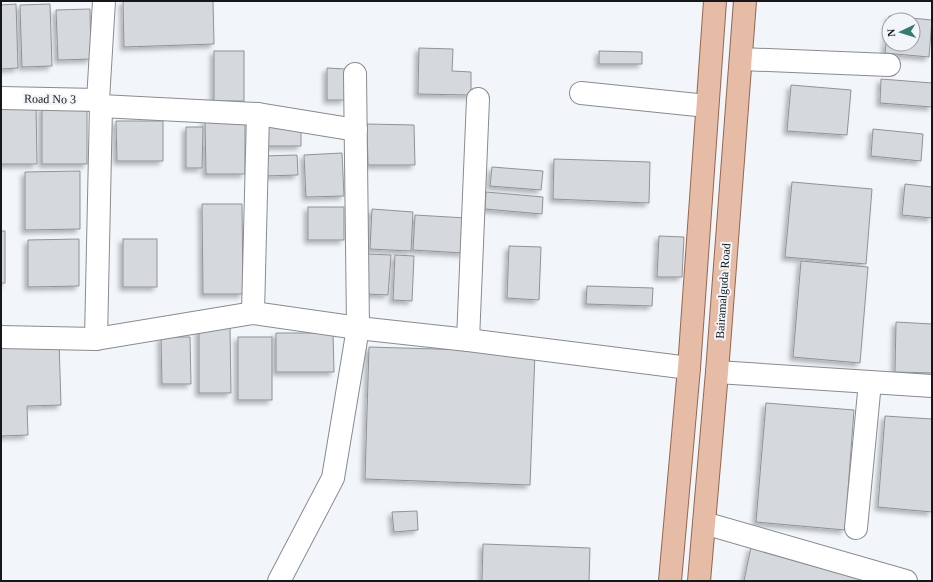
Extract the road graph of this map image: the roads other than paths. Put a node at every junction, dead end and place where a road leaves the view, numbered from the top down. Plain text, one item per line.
1 (104, 1) edge
2 (715, 1) edge
3 (745, 1) edge
4 (742, 59) junction
5 (890, 65) dead end
6 (355, 74) dead end
7 (581, 92) dead end
8 (1, 98) edge
9 (478, 99) dead end
10 (99, 103) junction
11 (707, 106) junction
12 (258, 114) junction
13 (356, 130) junction
14 (253, 313) junction
15 (358, 328) junction
16 (1, 337) edge
17 (96, 339) junction
18 (468, 340) junction
19 (689, 368) junction
20 (717, 372) junction
21 (870, 382) junction
22 (932, 386) edge
23 (704, 523) junction
24 (856, 528) dead end
25 (279, 581) edge
26 (670, 581) edge
27 (698, 581) edge
28 (906, 581) edge

1 - 10 street
2 - 11 main road
3 - 4 main road, Bairamalguda Road
4 - 5 street
4 - 20 main road, Bairamalguda Road
6 - 13 street
7 - 11 street
8 - 10 street, Road No 3
9 - 18 street
10 - 12 street, Road No 3
10 - 17 street
11 - 19 main road
12 - 13 street, Road No 3
12 - 14 street
13 - 15 street
14 - 15 street
14 - 17 street
15 - 18 street
15 - 25 street
16 - 17 street
18 - 19 street
19 - 26 main road
20 - 21 street
20 - 23 main road, Bairamalguda Road
21 - 22 street
21 - 24 street
23 - 27 main road, Bairamalguda Road
23 - 28 street

